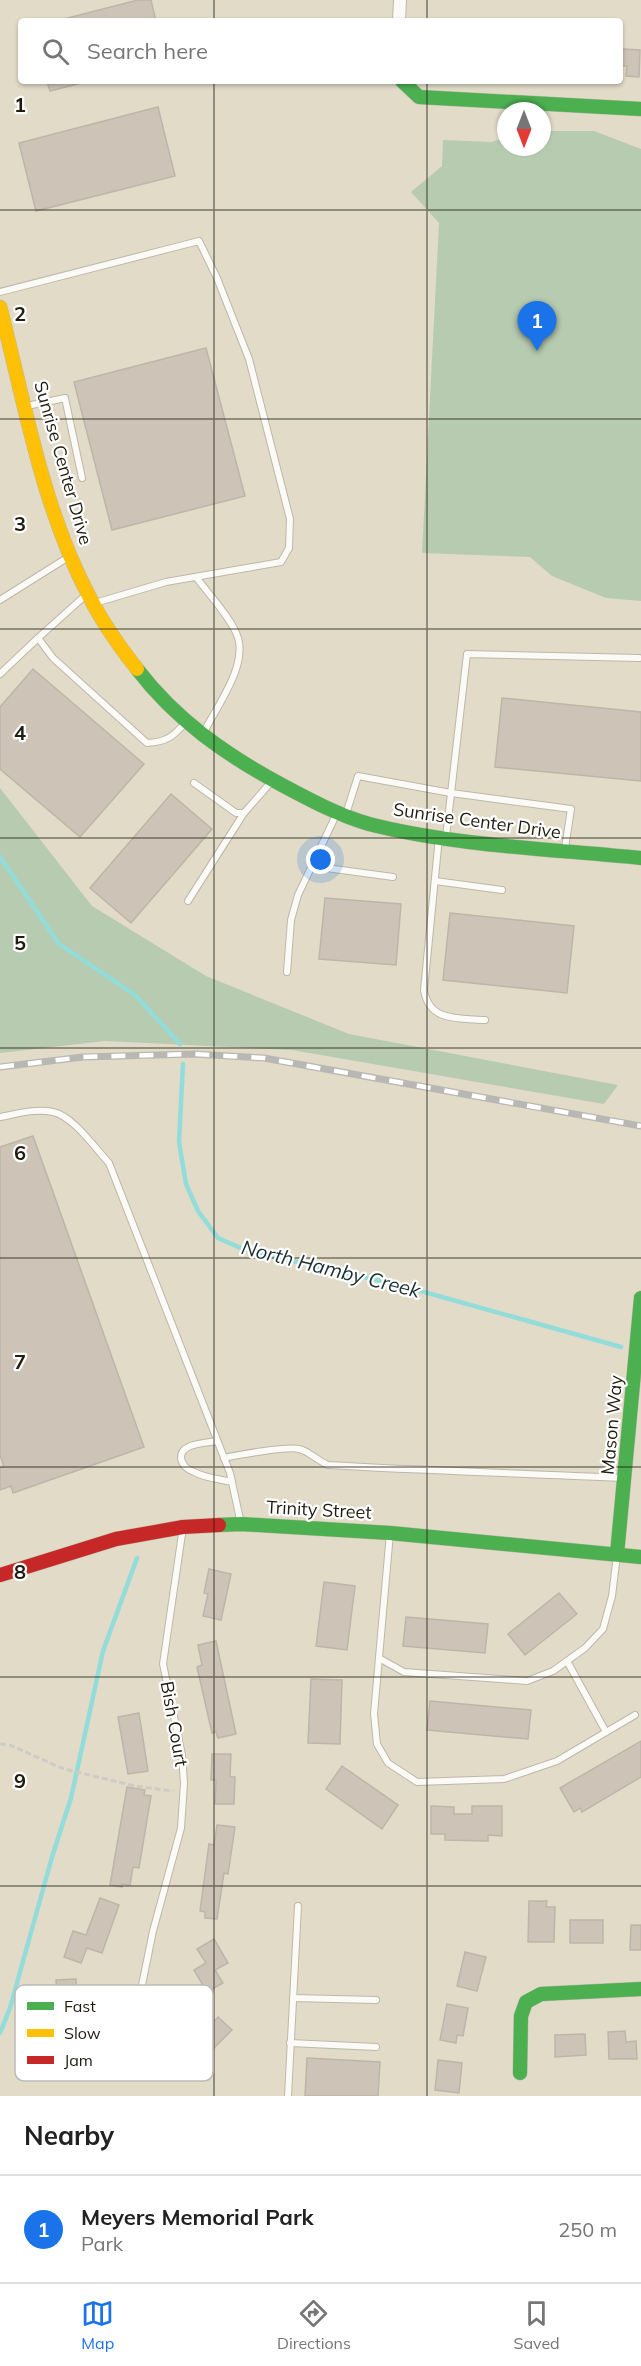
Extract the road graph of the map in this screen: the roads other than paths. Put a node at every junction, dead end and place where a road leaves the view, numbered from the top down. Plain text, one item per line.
1 (400, 0) edge
2 (399, 18) edge
3 (404, 84) edge
4 (641, 109) edge
5 (0, 292) edge
6 (0, 307) edge
7 (26, 406) junction
8 (82, 478) dead end
9 (70, 555) junction
10 (196, 577) junction
11 (90, 599) junction
12 (0, 600) edge
13 (38, 638) junction
14 (639, 658) dead end
15 (0, 674) edge
16 (186, 721) junction
17 (202, 734) junction
18 (272, 780) junction
19 (194, 783) dead end
20 (451, 793) junction
21 (244, 813) junction
22 (342, 813) junction
23 (442, 837) junction
24 (565, 851) junction
25 (641, 858) edge
26 (312, 866) junction
27 (393, 877) dead end
28 (435, 881) junction
29 (502, 890) dead end
30 (189, 901) dead end
31 (287, 972) dead end
32 (484, 1020) dead end
33 (0, 1117) edge
34 (641, 1298) edge
35 (217, 1441) junction
36 (224, 1458) junction
37 (625, 1478) junction
38 (232, 1482) junction
39 (241, 1524) junction
40 (183, 1527) junction
41 (390, 1533) junction
42 (617, 1554) junction
43 (641, 1557) edge
44 (0, 1575) edge
45 (379, 1658) junction
46 (567, 1661) junction
47 (635, 1715) dead end
48 (606, 1732) junction
49 (298, 1906) dead end
50 (142, 1985) edge
51 (641, 1989) edge
52 (293, 1998) junction
53 (375, 2000) dead end
54 (290, 2043) junction
55 (376, 2047) dead end
56 (520, 2073) dead end
57 (288, 2096) edge

1 - 2 street
3 - 4 street
5 - 10 lane
6 - 7 street, Sunrise Center Drive
7 - 8 lane
7 - 9 street, Sunrise Center Drive
9 - 11 street, Sunrise Center Drive
9 - 12 lane
10 - 11 lane
10 - 17 lane
11 - 13 lane
11 - 16 street, Sunrise Center Drive
13 - 15 lane
13 - 16 lane
14 - 20 lane
16 - 17 street, Sunrise Center Drive
17 - 18 street, Sunrise Center Drive
18 - 21 lane
18 - 22 street, Sunrise Center Drive
19 - 21 lane
20 - 22 lane
20 - 23 lane
20 - 24 lane
21 - 30 lane
22 - 23 street, Sunrise Center Drive
22 - 26 lane
23 - 24 street, Sunrise Center Drive
23 - 28 lane
24 - 25 street, Sunrise Center Drive
26 - 27 lane
26 - 31 lane
28 - 29 lane
28 - 32 lane
33 - 35 lane
34 - 37 street, Mason Way
35 - 36 lane
35 - 38 lane
36 - 37 lane
36 - 38 lane
37 - 42 street, Mason Way
38 - 39 lane
39 - 40 street, Trinity Street
39 - 41 street, Trinity Street
40 - 44 street, Trinity Street
40 - 50 lane, Bish Court
41 - 42 street, Trinity Street
41 - 45 lane
42 - 43 street, Trinity Street
42 - 46 lane
45 - 46 lane
45 - 48 lane
46 - 48 lane
47 - 48 lane
49 - 52 lane
51 - 56 street
52 - 53 lane
52 - 54 lane
54 - 55 lane
54 - 57 lane

